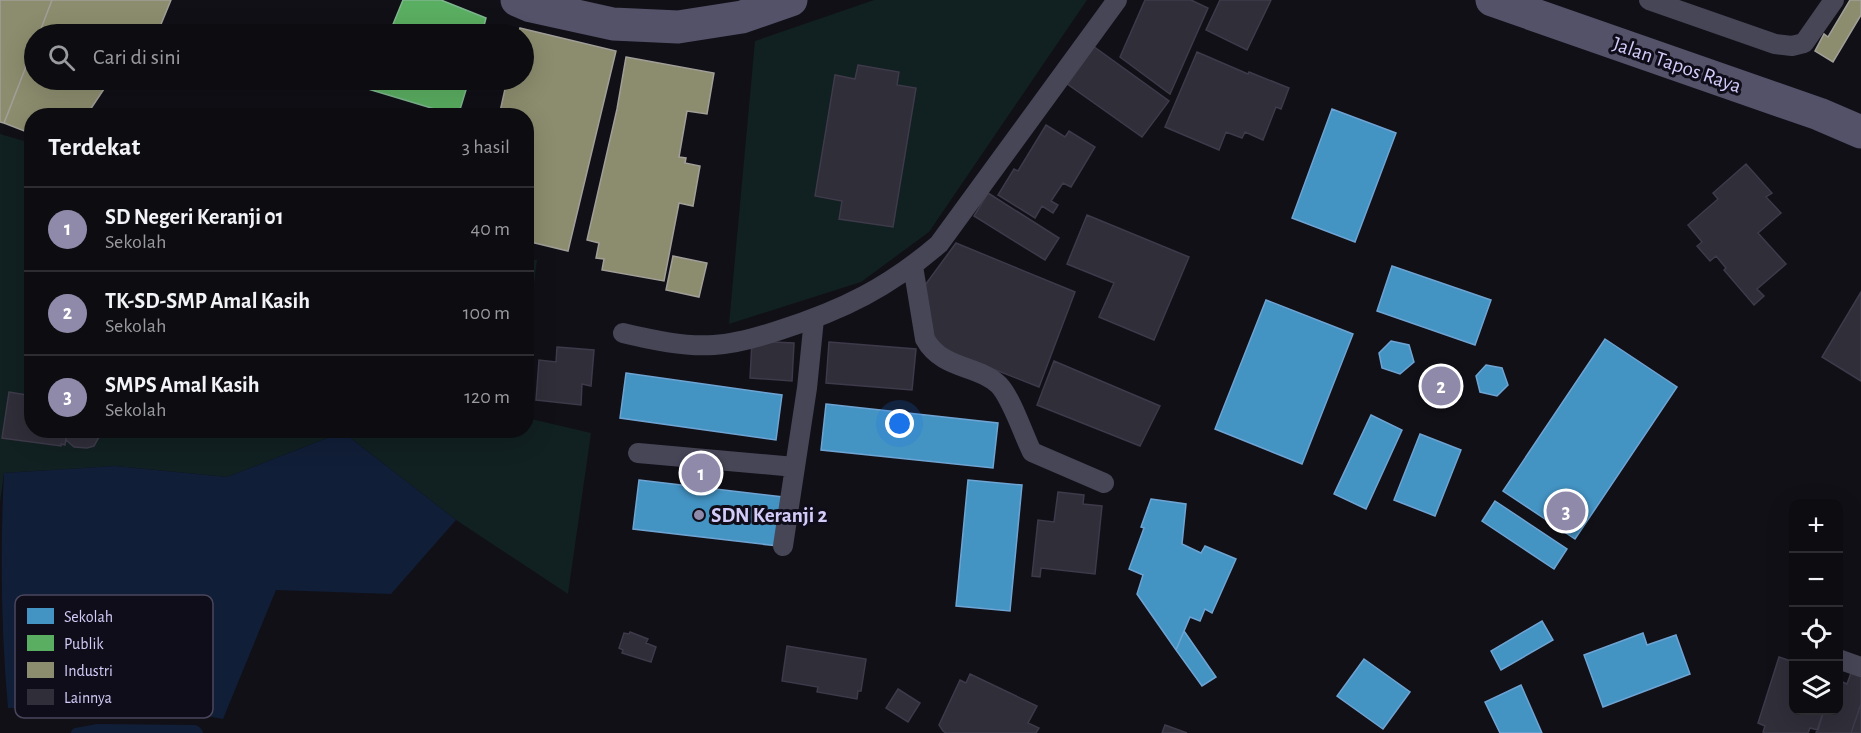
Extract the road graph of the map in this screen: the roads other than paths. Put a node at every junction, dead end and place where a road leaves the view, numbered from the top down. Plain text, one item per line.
1 (517, 0) edge
2 (791, 0) edge
3 (1117, 0) edge
4 (1492, 0) edge
5 (1650, 0) edge
6 (1834, 0) edge
7 (1861, 132) edge
8 (913, 266) junction
9 (814, 320) junction
10 (624, 333) dead end
11 (638, 453) dead end
12 (795, 467) junction
13 (1104, 483) dead end
14 (783, 546) dead end
15 (1843, 660) edge
16 (1861, 667) edge

1 - 2 main road
3 - 8 lane
4 - 7 main road, Jalan Tapos Raya
5 - 6 lane
8 - 9 lane
8 - 13 lane
9 - 10 lane
9 - 12 lane
11 - 12 lane
12 - 14 lane
15 - 16 lane

